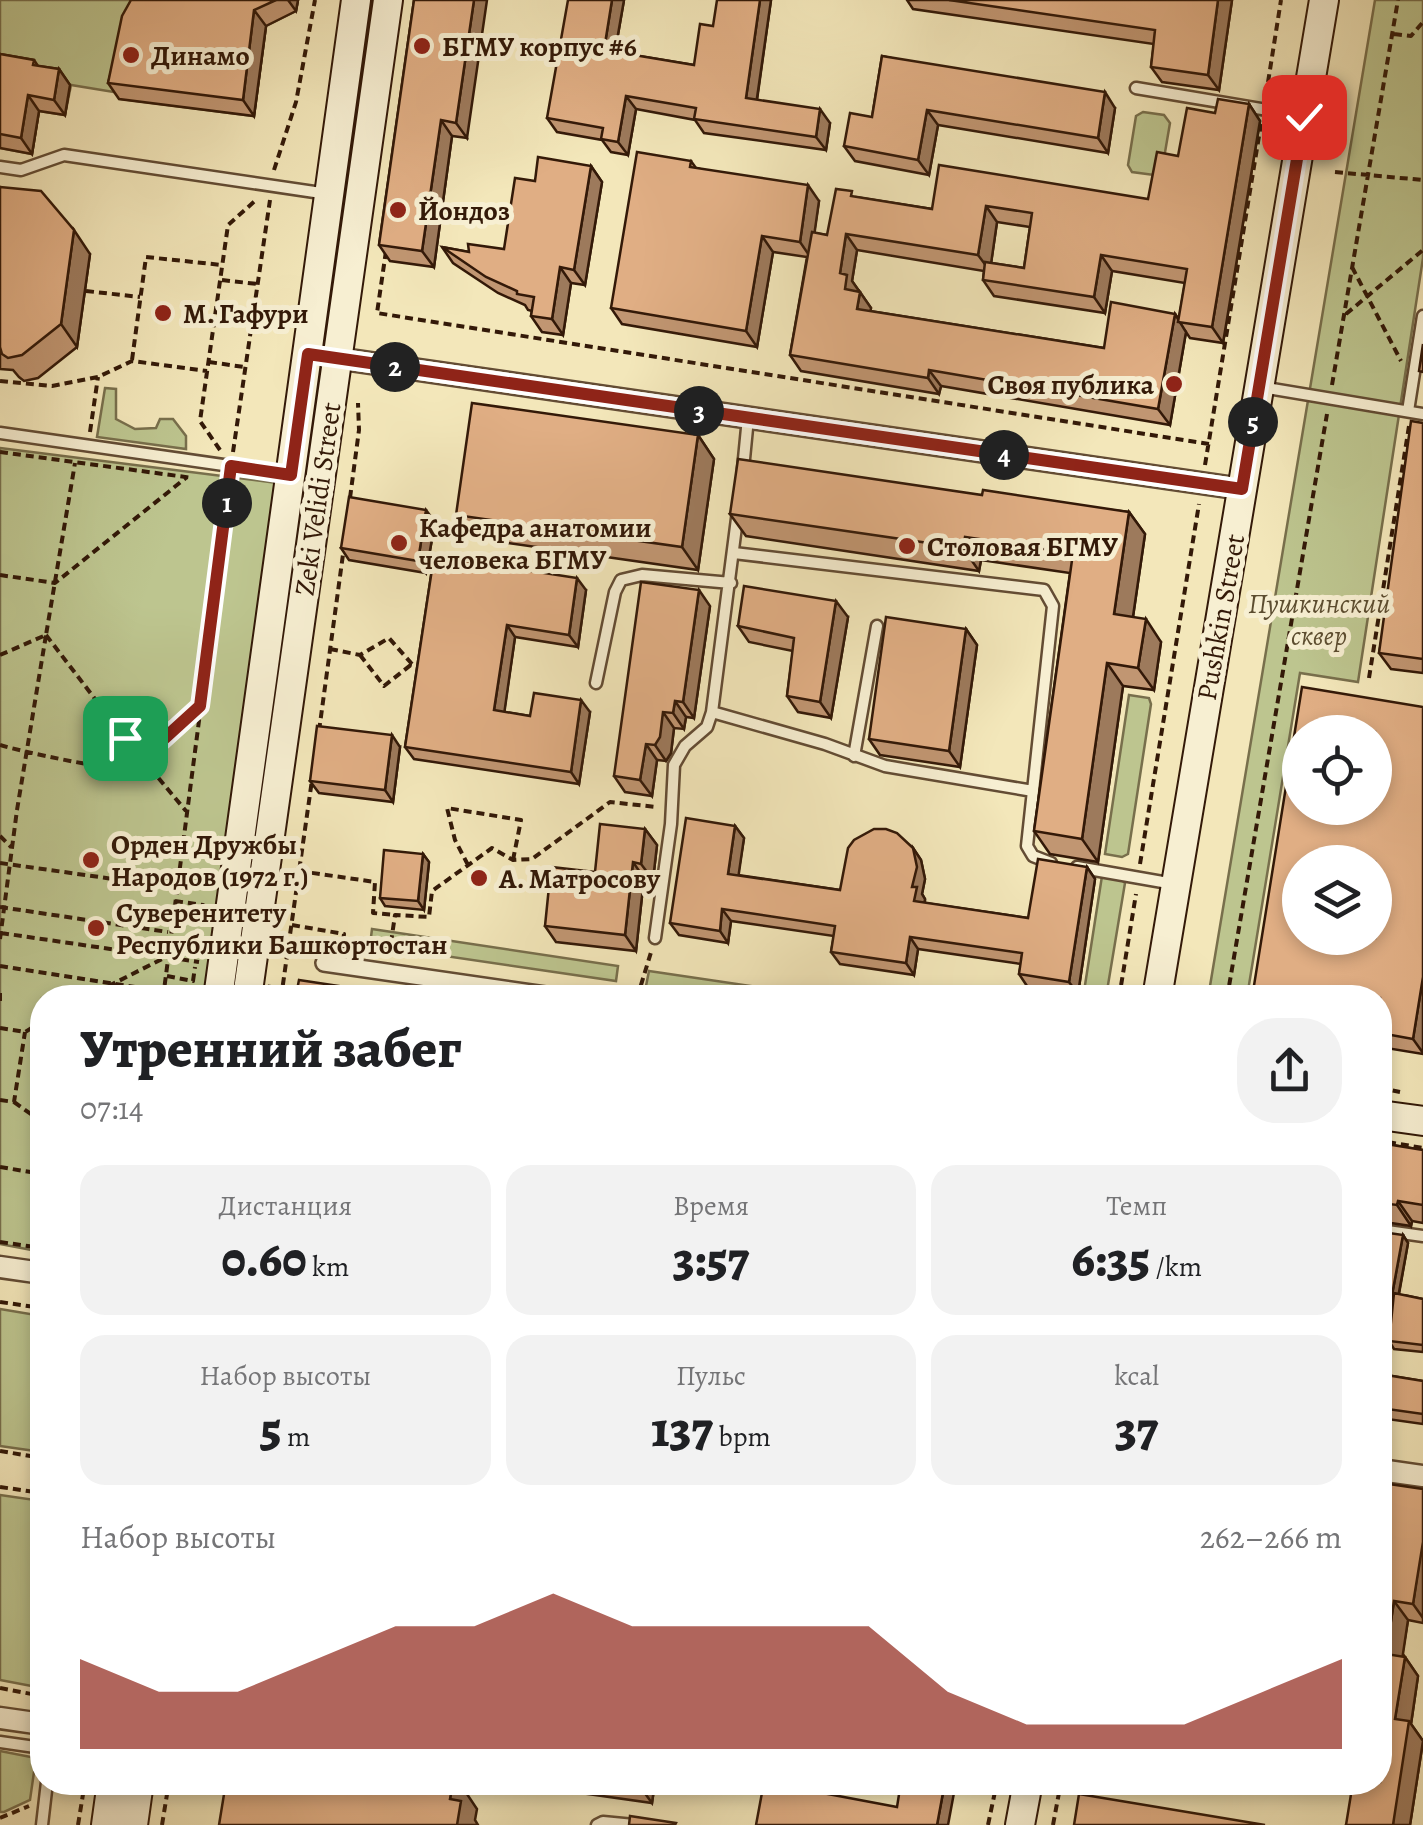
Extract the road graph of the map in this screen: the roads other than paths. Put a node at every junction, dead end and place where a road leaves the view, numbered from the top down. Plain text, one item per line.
1 (356, 0) edge
2 (388, 0) edge
3 (1324, 0) edge
4 (1136, 88) dead end
5 (1304, 117) junction
6 (0, 167) edge
7 (329, 194) junction
8 (1423, 316) edge
9 (308, 354) junction
10 (337, 358) junction
11 (1259, 387) junction
12 (1408, 411) junction
13 (1423, 414) edge
14 (748, 418) junction
15 (0, 433) edge
16 (291, 475) junction
17 (741, 486) edge
18 (1242, 489) junction
19 (739, 503) edge
20 (734, 553) junction
21 (732, 582) junction
22 (876, 626) dead end
23 (596, 683) dead end
24 (712, 712) junction
25 (854, 756) junction
26 (1033, 791) junction
27 (1176, 884) junction
28 (655, 938) road end
29 (332, 964) road end
30 (220, 985) edge
31 (249, 985) edge
32 (437, 985) edge
33 (1159, 985) edge
34 (1392, 1116) edge
35 (1423, 1121) edge
36 (1392, 1232) edge
37 (1423, 1236) edge
38 (0, 1267) edge
39 (30, 1272) edge
40 (1392, 1472) edge
41 (1423, 1476) edge
42 (0, 1718) edge
43 (30, 1722) edge
44 (0, 1742) edge
45 (30, 1746) edge
46 (45, 1795) edge
47 (110, 1795) edge
48 (136, 1795) edge
49 (1026, 1795) edge
50 (42, 1825) edge
51 (106, 1825) edge
52 (133, 1825) edge
53 (597, 1825) edge
54 (634, 1825) edge
55 (1020, 1825) edge

1 - 7 main road, Zeki Velidi Street
2 - 10 main road, Zeki Velidi Street
3 - 5 main road, Pushkin Street
4 - 5 lane
5 - 11 main road, Pushkin Street
6 - 7 lane
7 - 9 main road, Zeki Velidi Street
8 - 12 lane
9 - 10 street
9 - 16 main road, Zeki Velidi Street
10 - 14 street
10 - 31 main road, Zeki Velidi Street
11 - 12 lane
11 - 18 main road, Pushkin Street
12 - 13 lane
14 - 17 lane
14 - 18 street
15 - 16 lane
16 - 30 main road, Zeki Velidi Street
18 - 27 main road, Pushkin Street
19 - 20 lane
20 - 21 lane
20 - 26 lane
21 - 23 lane
21 - 24 lane
22 - 25 lane
24 - 25 lane
24 - 28 lane
25 - 26 lane
26 - 27 lane
27 - 33 main road, Pushkin Street
29 - 32 street
34 - 35 main road
36 - 37 lane
38 - 39 street
40 - 41 street
42 - 43 street
44 - 45 lane
46 - 50 lane
47 - 51 main road
48 - 52 main road
49 - 55 main road
53 - 54 lane

